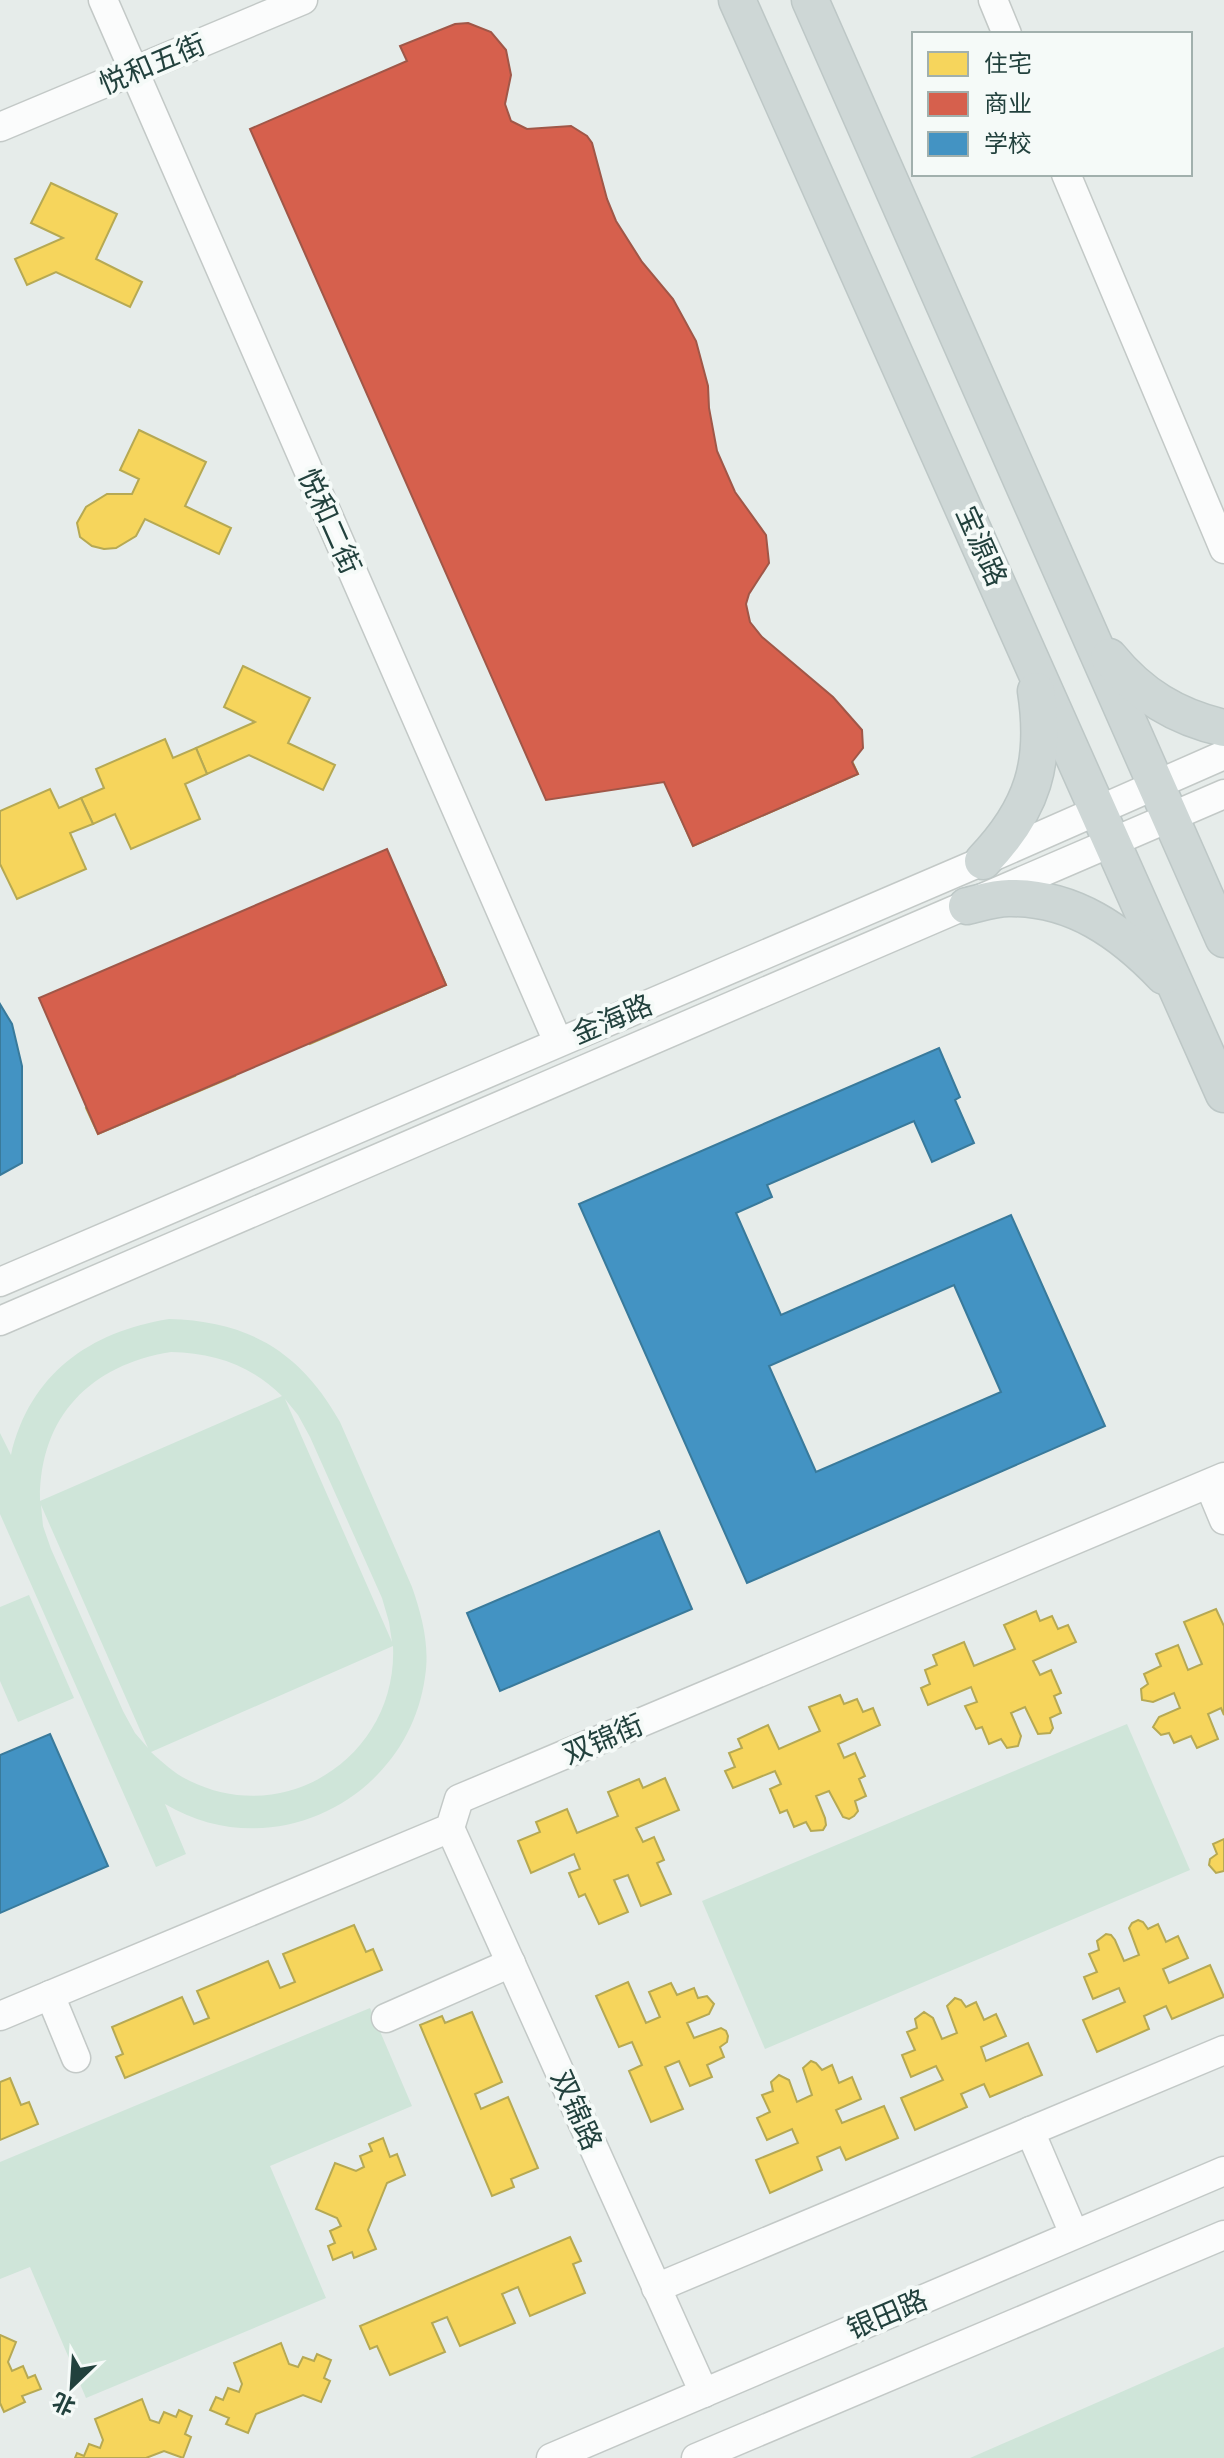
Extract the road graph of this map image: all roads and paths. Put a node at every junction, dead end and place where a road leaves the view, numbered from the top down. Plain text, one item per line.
1 (103, 0) edge
2 (303, 0) edge
3 (737, 0) edge
4 (810, 0) edge
5 (993, 0) edge
6 (1006, 32) edge
7 (134, 71) junction
8 (0, 127) edge
9 (1067, 176) edge
10 (1224, 549) edge
11 (1076, 603) junction
12 (1030, 654) junction
13 (1224, 728) edge
14 (1224, 755) edge
15 (1224, 794) edge
16 (1162, 802) junction
17 (1104, 827) junction
18 (983, 861) junction
19 (967, 906) junction
20 (1224, 939) edge
21 (1179, 993) junction
22 (558, 1042) junction
23 (1224, 1094) edge
24 (0, 1282) edge
25 (0, 1321) edge
26 (1216, 1481) edge
27 (1224, 1520) edge
28 (450, 1828) junction
29 (511, 1963) junction
30 (50, 1995) junction
31 (0, 2016) edge
32 (386, 2018) dead end
33 (1224, 2050) edge
34 (76, 2058) dead end
35 (1030, 2131) junction
36 (1224, 2171) edge
37 (1074, 2234) junction
38 (1224, 2235) edge
39 (656, 2288) junction
40 (704, 2393) junction
41 (551, 2458) edge
42 (696, 2458) edge

1 - 7 street, 悦和二街
2 - 7 street, 悦和五街
3 - 12 main road, 宝源路
4 - 11 main road
5 - 6 street
7 - 8 street, 悦和五街
7 - 22 street, 悦和二街
9 - 10 street
11 - 13 main road
11 - 16 main road
12 - 17 main road, 宝源路
12 - 18 main road
14 - 16 street, 金海路
15 - 16 street, 金海路
16 - 17 street, 金海路
16 - 20 main road
17 - 18 street, 金海路
17 - 19 street, 金海路
17 - 21 main road, 宝源路
18 - 22 street, 金海路
19 - 21 main road
19 - 25 street, 金海路
21 - 23 main road, 宝源路
22 - 24 street, 金海路
26 - 27 street
26 - 28 street, 双锦街
28 - 29 street, 双锦路
28 - 30 street
29 - 32 street
29 - 39 street, 双锦路
30 - 31 street
30 - 34 street
33 - 35 street
35 - 37 street
35 - 39 street
36 - 37 street, 银田路
37 - 40 street, 银田路
38 - 42 street, 银田路
39 - 40 street, 双锦路
40 - 41 street, 银田路

